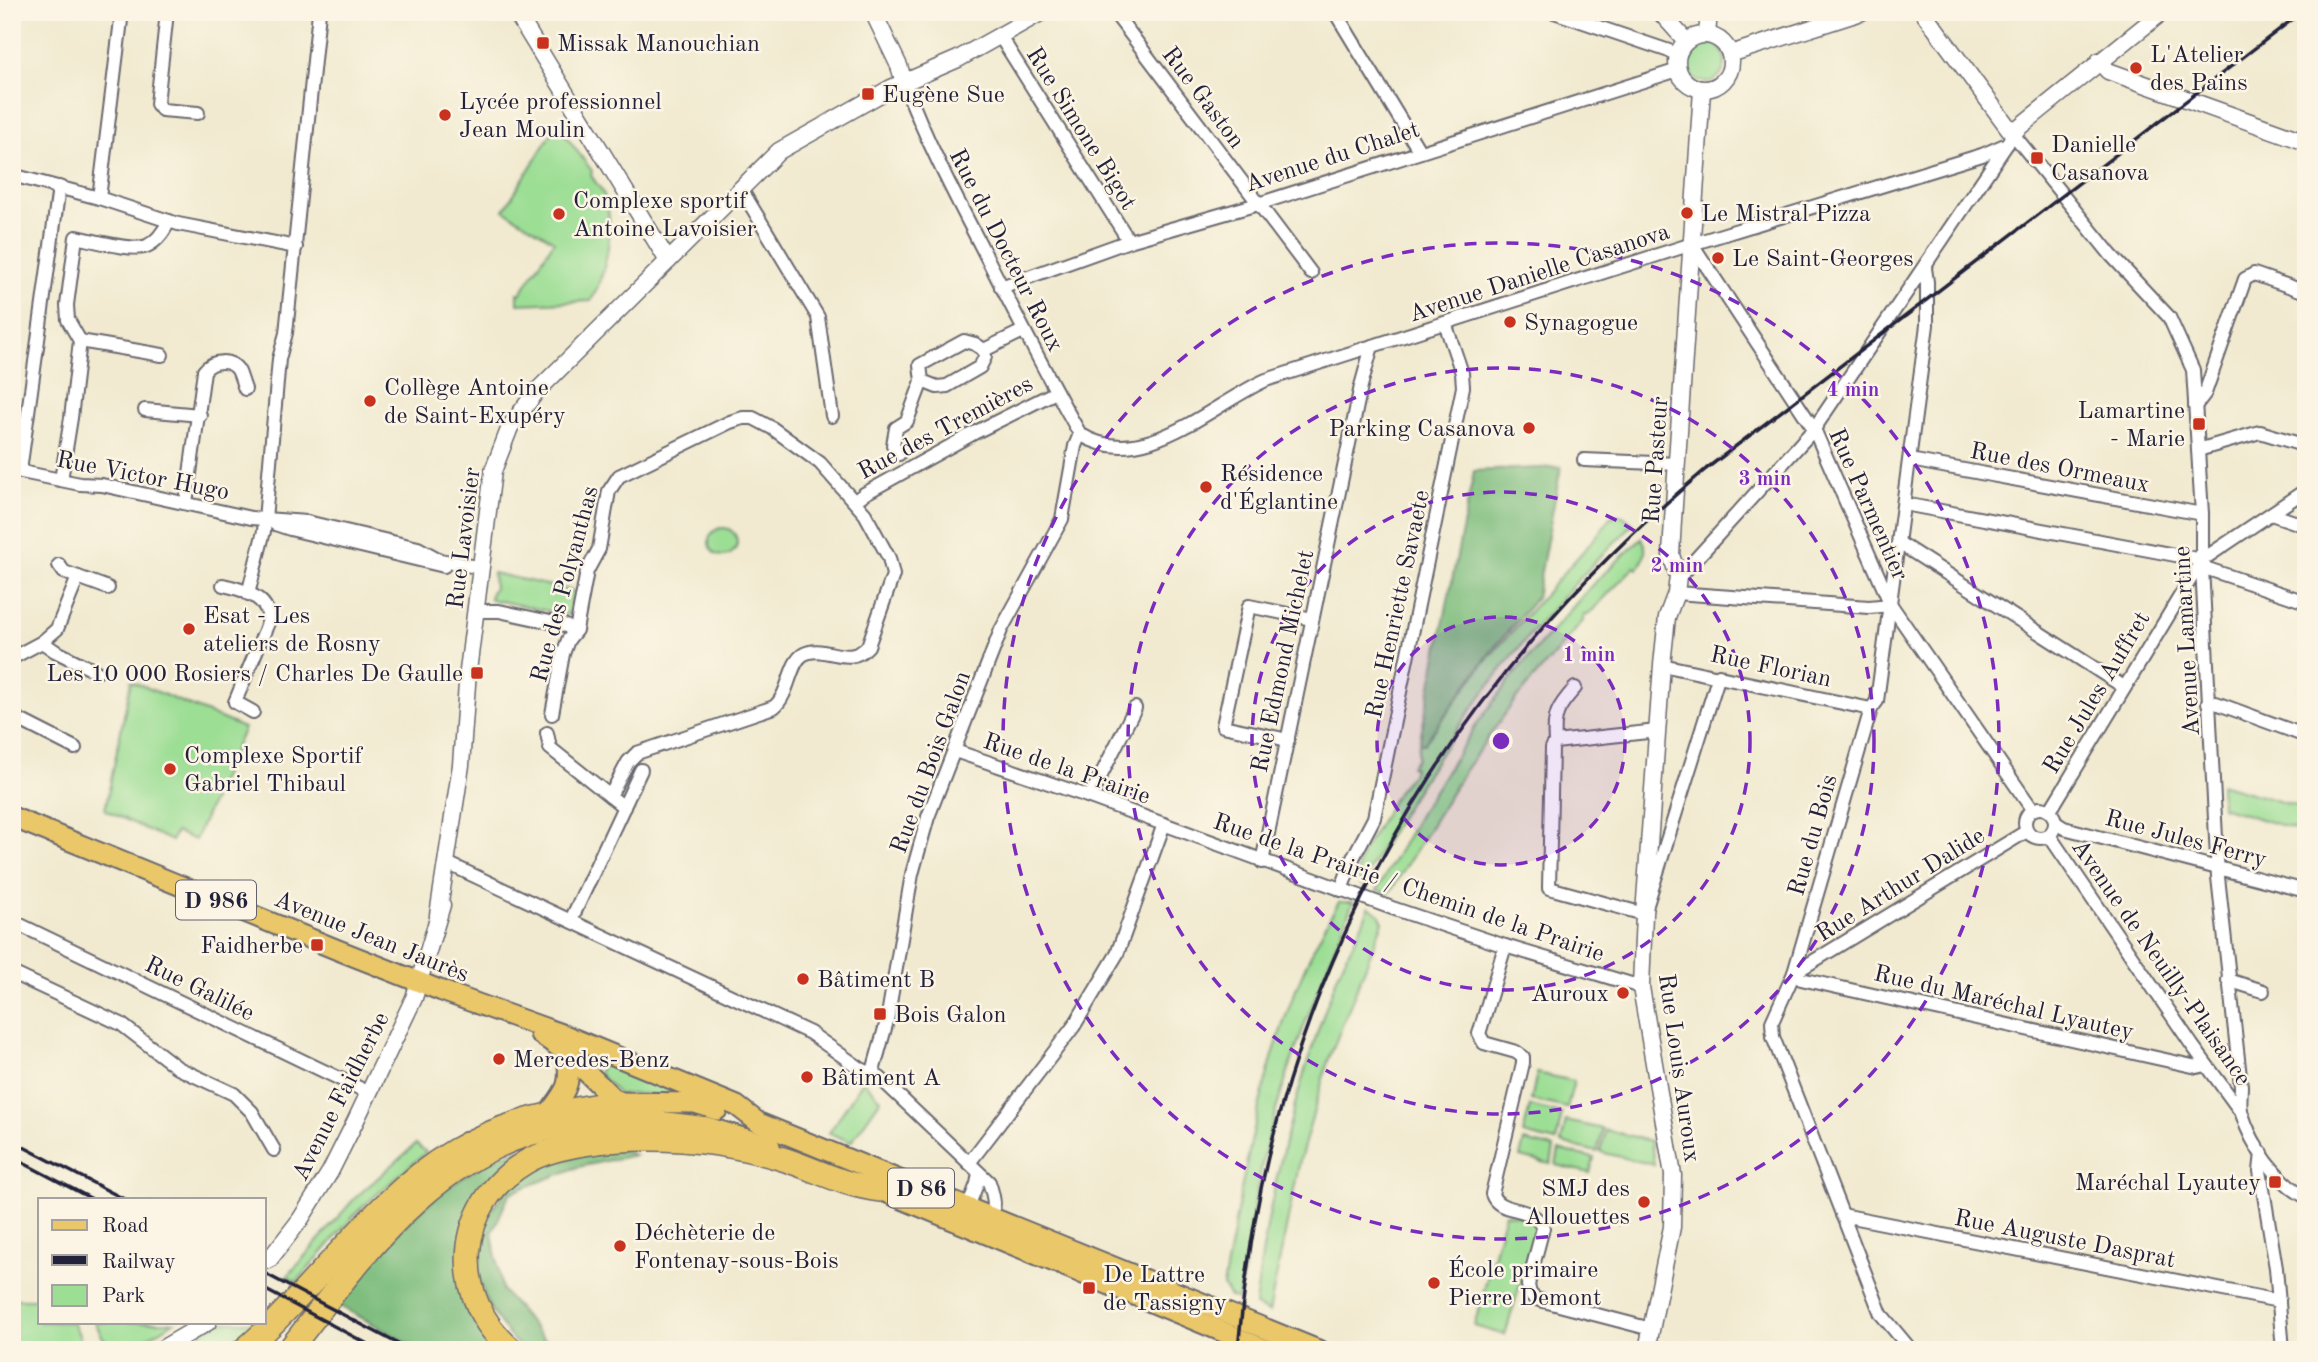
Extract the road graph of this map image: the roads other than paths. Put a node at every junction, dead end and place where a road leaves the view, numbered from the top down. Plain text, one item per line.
1 (122, 12) edge
2 (167, 12) edge
3 (319, 12) edge
4 (516, 12) edge
5 (873, 12) edge
6 (1042, 12) edge
7 (1114, 12) edge
8 (1335, 12) edge
9 (1554, 12) edge
10 (1660, 12) edge
11 (1709, 12) edge
12 (1861, 12) edge
13 (1923, 12) edge
14 (2162, 12) edge
15 (1707, 35) junction
16 (1000, 36) junction
17 (1730, 54) junction
18 (1681, 55) junction
19 (2099, 61) junction
20 (904, 82) junction
21 (1703, 90) junction
22 (198, 113) dead end
23 (2010, 139) junction
24 (2306, 142) edge
25 (1420, 152) junction
26 (12, 176) edge
27 (59, 187) junction
28 (741, 189) junction
29 (99, 198) junction
30 (1258, 204) junction
31 (169, 221) junction
32 (1129, 241) junction
33 (1692, 244) junction
34 (296, 247) junction
35 (668, 261) junction
36 (1925, 268) junction
37 (1311, 273) dead end
38 (1001, 286) junction
39 (2306, 292) edge
40 (1445, 323) junction
41 (1023, 331) junction
42 (80, 341) junction
43 (1372, 346) junction
44 (984, 350) junction
45 (1354, 352) junction
46 (162, 355) dead end
47 (922, 381) junction
48 (1361, 386) junction
49 (244, 389) dead end
50 (1056, 392) junction
51 (2195, 406) junction
52 (145, 410) dead end
53 (200, 415) junction
54 (832, 416) dead end
55 (907, 421) junction
56 (920, 426) dead end
57 (1814, 429) junction
58 (1080, 434) junction
59 (2306, 446) edge
60 (2198, 450) junction
61 (899, 454) dead end
62 (1584, 460) dead end
63 (1910, 460) junction
64 (1678, 464) junction
65 (16, 470) edge
66 (61, 480) junction
67 (2306, 490) edge
68 (855, 501) junction
69 (186, 503) junction
70 (1904, 504) junction
71 (2202, 514) junction
72 (2271, 514) junction
73 (265, 520) junction
74 (2306, 526) edge
75 (1899, 543) junction
76 (2202, 563) junction
77 (59, 565) dead end
78 (481, 571) junction
79 (78, 577) junction
80 (1677, 584) junction
81 (223, 585) dead end
82 (108, 587) dead end
83 (248, 594) junction
84 (2306, 602) edge
85 (1891, 605) junction
86 (483, 612) junction
87 (1312, 620) junction
88 (573, 630) junction
89 (42, 642) junction
90 (12, 658) edge
91 (1662, 665) junction
92 (97, 673) dead end
93 (1719, 676) junction
94 (2124, 687) junction
95 (1575, 688) dead end
96 (2208, 703) junction
97 (1135, 708) dead end
98 (1871, 709) junction
99 (253, 712) dead end
100 (552, 714) dead end
101 (12, 716) edge
102 (1657, 731) junction
103 (547, 733) dead end
104 (2306, 736) edge
105 (1288, 740) junction
106 (1555, 742) junction
107 (75, 748) dead end
108 (955, 751) junction
109 (641, 770) dead end
110 (610, 796) junction
111 (1090, 797) junction
112 (624, 807) junction
113 (2032, 809) junction
114 (2050, 811) junction
115 (12, 817) edge
116 (1164, 824) junction
117 (2053, 829) junction
118 (2027, 831) junction
119 (1262, 862) junction
120 (451, 865) junction
121 (2218, 867) junction
122 (1340, 890) junction
123 (2306, 891) edge
124 (1644, 914) junction
125 (571, 920) junction
126 (12, 921) edge
127 (1505, 946) junction
128 (12, 973) edge
129 (1794, 973) junction
130 (2228, 980) junction
131 (420, 981) junction
132 (1642, 986) junction
133 (2263, 991) dead end
134 (522, 1021) junction
135 (566, 1052) junction
136 (2206, 1065) junction
137 (654, 1073) junction
138 (872, 1075) junction
139 (593, 1080) junction
140 (368, 1095) junction
141 (617, 1102) junction
142 (2241, 1112) junction
143 (549, 1113) junction
144 (650, 1120) junction
145 (759, 1123) junction
146 (274, 1150) dead end
147 (2262, 1153) junction
148 (969, 1163) junction
149 (979, 1173) junction
150 (2288, 1187) junction
151 (881, 1190) junction
152 (2306, 1197) edge
153 (2266, 1202) junction
154 (968, 1207) junction
155 (922, 1208) junction
156 (1842, 1214) junction
157 (991, 1217) junction
158 (269, 1260) dead end
159 (2279, 1301) junction
160 (205, 1324) edge
161 (1651, 1329) junction
162 (160, 1350) edge
163 (244, 1350) edge
164 (289, 1350) edge
165 (512, 1350) edge
166 (1266, 1350) edge
167 (1318, 1350) edge
168 (1647, 1350) edge
169 (1911, 1350) edge
170 (2283, 1350) edge

1 - 29 street
2 - 22 street
3 - 34 street
4 - 35 street
5 - 20 street
6 - 16 street, Rue Lavoisier
7 - 30 street, Rue Gaston
8 - 25 street
9 - 18 street
10 - 18 street
11 - 15 street
12 - 17 street
13 - 23 street
14 - 19 street
15 - 17 street
15 - 18 street
16 - 20 street, Rue Lavoisier
16 - 32 street, Rue Simone Bigot
17 - 21 street
18 - 21 street
18 - 25 street, Avenue du Chalet
19 - 23 street
19 - 24 street
20 - 28 street, Rue Lavoisier
20 - 38 street, Rue du Docteur Roux
21 - 33 street, Rue Pasteur
23 - 33 street, Avenue Danielle Casanova
23 - 36 street
23 - 51 street, Avenue Lamartine
25 - 30 street, Avenue du Chalet
26 - 27 street
27 - 29 street
27 - 65 street
28 - 35 street, Rue Lavoisier
28 - 54 street
29 - 31 street
30 - 32 street, Avenue du Chalet
30 - 37 street, Rue Gaston
31 - 34 street
31 - 42 street
32 - 38 street, Avenue du Chalet
33 - 40 street, Avenue Danielle Casanova
33 - 57 street, Rue Parmentier
33 - 64 street, Rue Pasteur
34 - 73 street
35 - 78 street, Rue Lavoisier
36 - 57 street
36 - 63 street, Rue du Bois
38 - 41 street, Rue du Docteur Roux
39 - 51 street
40 - 43 street, Avenue Danielle Casanova
40 - 122 street, Rue Henriette Savaete
41 - 44 street
41 - 50 street, Rue du Docteur Roux
42 - 46 street
42 - 66 street
43 - 45 street, Avenue Danielle Casanova
43 - 48 street, Rue Edmond Michelet
44 - 47 street
44 - 47 street
45 - 48 street, Rue Edmond Michelet
45 - 58 street, Avenue Danielle Casanova
47 - 55 street
48 - 87 street, Rue Edmond Michelet
49 - 53 street
50 - 58 street, Rue du Docteur Roux
50 - 68 street, Rue des Tremières
51 - 60 street, Avenue Lamartine
52 - 53 street
53 - 69 street
55 - 56 street
55 - 61 street
57 - 80 street
57 - 85 street, Rue Parmentier
58 - 108 street, Rue du Bois Galon
59 - 60 street
60 - 71 street, Avenue Lamartine
62 - 64 street
63 - 70 street, Rue du Bois
63 - 71 street, Rue des Ormeaux
64 - 80 street, Rue Pasteur
65 - 66 street, Rue Victor Hugo
66 - 69 street, Rue Victor Hugo
67 - 72 street, Rue Jules Auffret
68 - 88 street, Rue des Polyanthas
68 - 110 street, Rue des Polyanthas
69 - 73 street, Rue Victor Hugo
70 - 75 street, Rue du Bois
70 - 76 street
71 - 76 street, Avenue Lamartine
72 - 74 street
72 - 76 street, Rue Jules Auffret
73 - 78 street, Rue Victor Hugo
73 - 83 street
75 - 85 street, Rue du Bois
75 - 94 street
76 - 84 street
76 - 94 street, Rue Jules Auffret
76 - 96 street, Avenue Lamartine
77 - 79 street
78 - 86 street, Rue Lavoisier
79 - 82 street
79 - 89 street
80 - 85 street
80 - 91 street, Rue Pasteur
81 - 83 street
83 - 99 street
85 - 98 street, Rue du Bois
85 - 113 street
86 - 88 street
86 - 120 street, Rue Lavoisier
87 - 105 street, Rue Edmond Michelet
87 - 105 street
88 - 100 street, Rue des Polyanthas
89 - 90 street
89 - 92 street
91 - 93 street, Rue Florian
91 - 102 street, Rue Pasteur
93 - 98 street, Rue Florian
93 - 124 street, Rue Louis Auroux
94 - 114 street, Rue Jules Auffret
95 - 106 street
96 - 104 street
96 - 121 street, Avenue Lamartine
97 - 111 street
98 - 129 street, Rue du Bois
101 - 107 street
102 - 106 street
102 - 124 street, Rue Pasteur
103 - 110 street
105 - 119 street, Rue Edmond Michelet
106 - 124 street
108 - 111 street, Rue de la Prairie
108 - 138 street, Rue du Bois Galon
109 - 112 street
110 - 112 street
111 - 116 street, Rue de la Prairie
112 - 125 street
113 - 114 street
113 - 118 street
114 - 117 street
115 - 131 main road, Avenue Jean Jaurès / D 986
116 - 119 street, Rue de la Prairie / Chemin de la Prairie
116 - 148 street
117 - 118 street
117 - 121 street, Rue Jules Ferry
117 - 136 street, Avenue de Neuilly-Plaisance
118 - 129 street, Rue Arthur Dalide
119 - 122 street, Rue de la Prairie / Chemin de la Prairie
120 - 125 street
120 - 131 street, Rue Lavoisier
121 - 123 street, Rue Jules Ferry
121 - 130 street, Avenue Lamartine
122 - 127 street, Rue de la Prairie / Chemin de la Prairie
124 - 132 street, Rue Louis Auroux
125 - 138 street
126 - 140 street, Rue Galilée
127 - 132 street, Rue de la Prairie / Chemin de la Prairie
127 - 161 street
128 - 146 street
129 - 136 street, Rue du Maréchal Lyautey
129 - 156 street, Rue du Bois
130 - 133 street
130 - 142 street, Avenue Lamartine
131 - 134 main road, Avenue Jean Jaurès / D 86
131 - 140 street, Avenue Faidherbe
132 - 161 street, Rue Louis Auroux
134 - 135 main road, D 86
134 - 137 main road, D 86
135 - 139 main road, D 86
135 - 143 main road
136 - 142 street, Avenue de Neuilly-Plaisance
137 - 139 main road
137 - 145 main road, D 86
138 - 148 street
139 - 141 main road, D 86
140 - 158 street, Avenue Faidherbe
141 - 143 highway
141 - 144 main road, D 86
141 - 145 main road
142 - 147 street, Avenue Lamartine
143 - 163 highway
144 - 151 main road, D 86
144 - 164 highway
145 - 154 main road, D 86
147 - 150 street
147 - 153 street, Avenue Lamartine
148 - 149 street
149 - 154 street
149 - 157 street
150 - 152 street
150 - 153 street
151 - 155 main road, D 86
151 - 165 highway
153 - 159 street, Avenue Lamartine
154 - 157 main road, D 86
155 - 157 street
155 - 166 main road, D 86
156 - 159 street, Rue Auguste Dasprat
156 - 169 street, Rue du Bois
157 - 167 main road, D 86
159 - 170 street, Avenue Lamartine
160 - 162 street
161 - 168 street, Rue Louis Auroux

